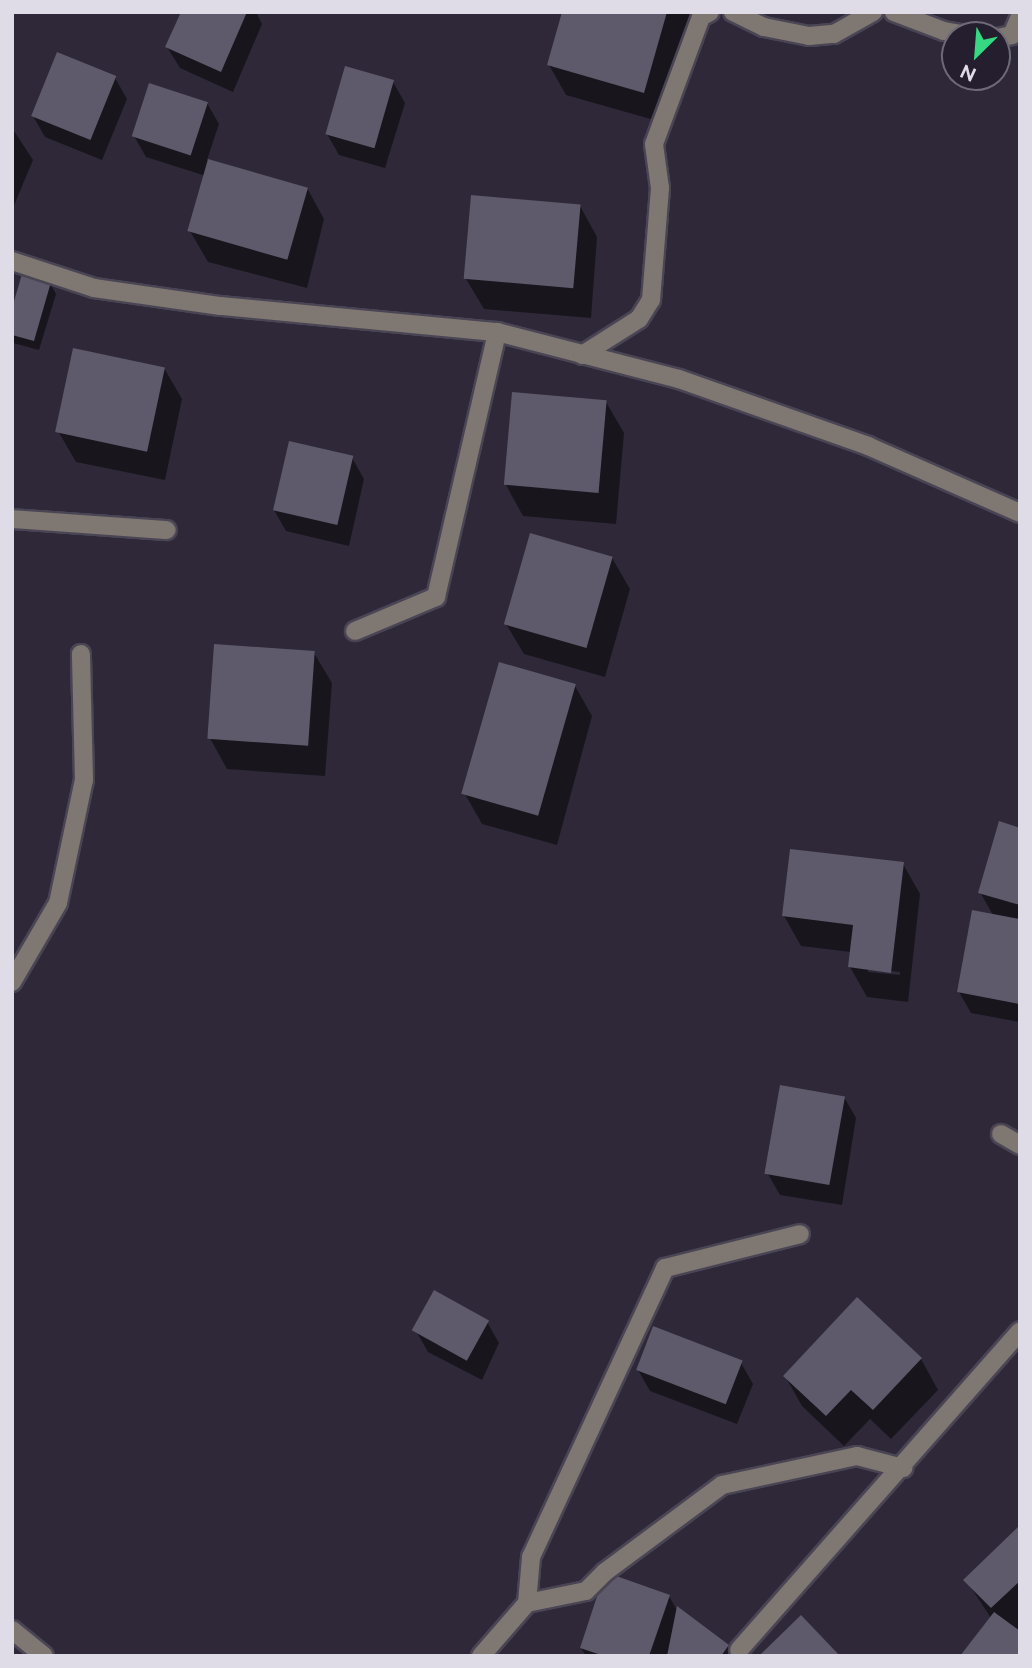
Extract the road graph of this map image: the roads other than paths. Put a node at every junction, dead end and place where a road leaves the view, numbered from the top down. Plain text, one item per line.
1 (733, 12) edge
2 (873, 12) edge
3 (894, 12) edge
4 (703, 14) edge
5 (1020, 16) edge
6 (941, 30) edge
7 (1011, 36) edge
8 (12, 261) edge
9 (497, 332) junction
10 (582, 355) junction
11 (1020, 513) edge
12 (12, 519) edge
13 (167, 530) dead end
14 (355, 631) dead end
15 (81, 654) dead end
16 (12, 982) edge
17 (1001, 1133) dead end
18 (1020, 1145) edge
19 (800, 1234) dead end
20 (1020, 1331) edge
21 (902, 1468) junction
22 (527, 1603) junction
23 (12, 1630) edge
24 (739, 1650) dead end
25 (44, 1656) edge
26 (481, 1656) edge

1 - 2 street
3 - 6 street
4 - 10 street
5 - 7 street
8 - 9 street
9 - 10 street
9 - 14 street
10 - 11 street
12 - 13 street
15 - 16 street
17 - 18 street
19 - 22 street
20 - 21 street
21 - 22 street
21 - 24 street
22 - 26 street
23 - 25 street

